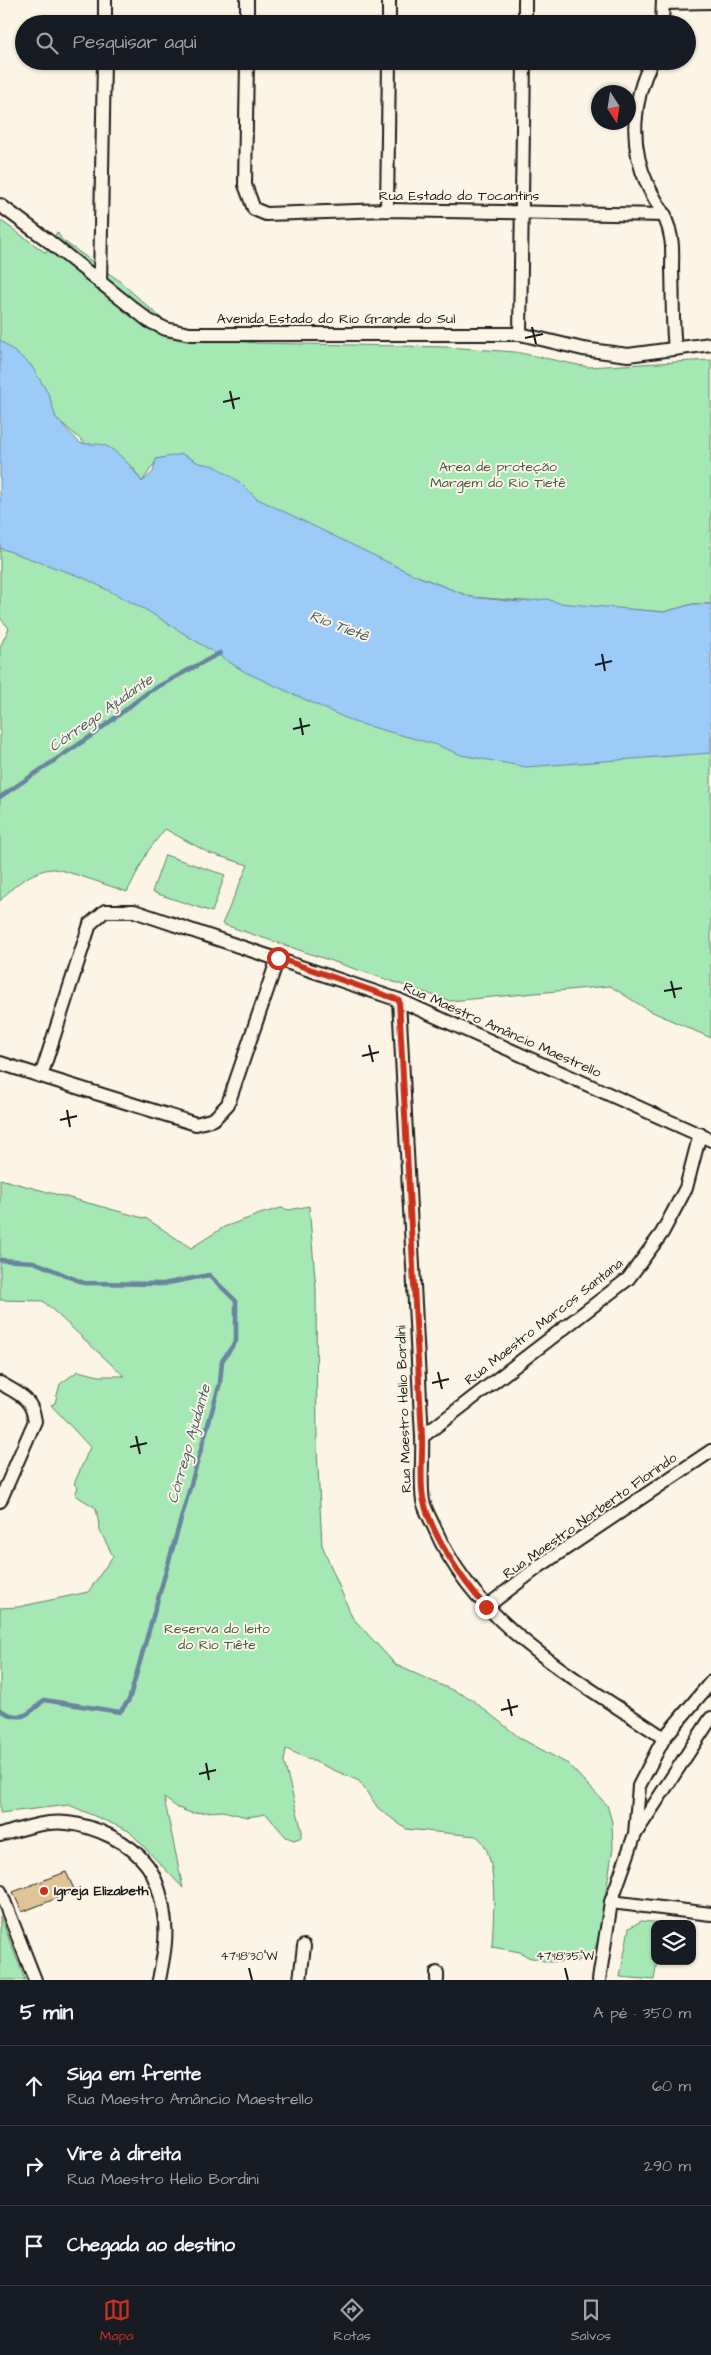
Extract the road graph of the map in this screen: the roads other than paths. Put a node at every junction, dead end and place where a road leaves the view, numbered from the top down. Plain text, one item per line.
1 (105, 0) edge
2 (247, 0) edge
3 (389, 0) edge
4 (525, 0) edge
5 (663, 1) edge
6 (711, 2) edge
7 (105, 15) edge
8 (247, 15) edge
9 (389, 15) edge
10 (525, 15) edge
11 (662, 15) edge
12 (104, 70) edge
13 (246, 70) edge
14 (388, 70) edge
15 (524, 70) edge
16 (648, 70) edge
17 (0, 205) edge
18 (387, 210) junction
19 (523, 211) junction
20 (665, 215) junction
21 (100, 283) junction
22 (520, 334) junction
23 (711, 344) edge
24 (675, 349) junction
25 (278, 958) junction
26 (399, 1000) junction
27 (0, 1063) edge
28 (41, 1076) junction
29 (706, 1137) edge
30 (0, 1383) edge
31 (422, 1437) junction
32 (711, 1451) edge
33 (0, 1501) edge
34 (486, 1607) junction
35 (711, 1682) edge
36 (711, 1718) edge
37 (664, 1738) junction
38 (635, 1834) junction
39 (0, 1835) edge
40 (0, 1891) edge
41 (611, 1902) junction
42 (711, 1914) edge
43 (304, 1946) dead end
44 (36, 1980) edge
45 (159, 1980) edge
46 (300, 1980) edge
47 (599, 1980) edge

1 - 7 street
2 - 8 street
3 - 9 street
4 - 10 street
5 - 6 street
5 - 11 street
12 - 21 street
13 - 18 street, Rua Estado do Tocantins
14 - 18 street
15 - 19 street
16 - 20 street
17 - 21 street, Avenida Estado do Rio Grande do Sul
18 - 19 street, Rua Estado do Tocantins
19 - 20 street, Rua Estado do Tocantins
19 - 22 street
20 - 24 street
21 - 22 street, Avenida Estado do Rio Grande do Sul
22 - 24 street, Avenida Estado do Rio Grande do Sul
23 - 24 street, Avenida Estado do Rio Grande do Sul
25 - 26 street, Rua Maestro Amâncio Maestrello
25 - 28 street
25 - 28 street, Rua Maestro Amâncio Maestrello
26 - 29 street, Rua Maestro Amâncio Maestrello
26 - 31 street, Rua Maestro Helio Bordini
27 - 28 street
29 - 31 street, Rua Maestro Marcos Santana
30 - 33 street
31 - 34 street, Rua Maestro Helio Bordini
32 - 34 street, Rua Maestro Norberto Florindo
34 - 37 street, Rua Maestro Helio Bordini
35 - 37 street
36 - 38 street
37 - 38 street
38 - 41 street
39 - 45 street
40 - 44 street
41 - 42 street
41 - 47 street
43 - 46 street

